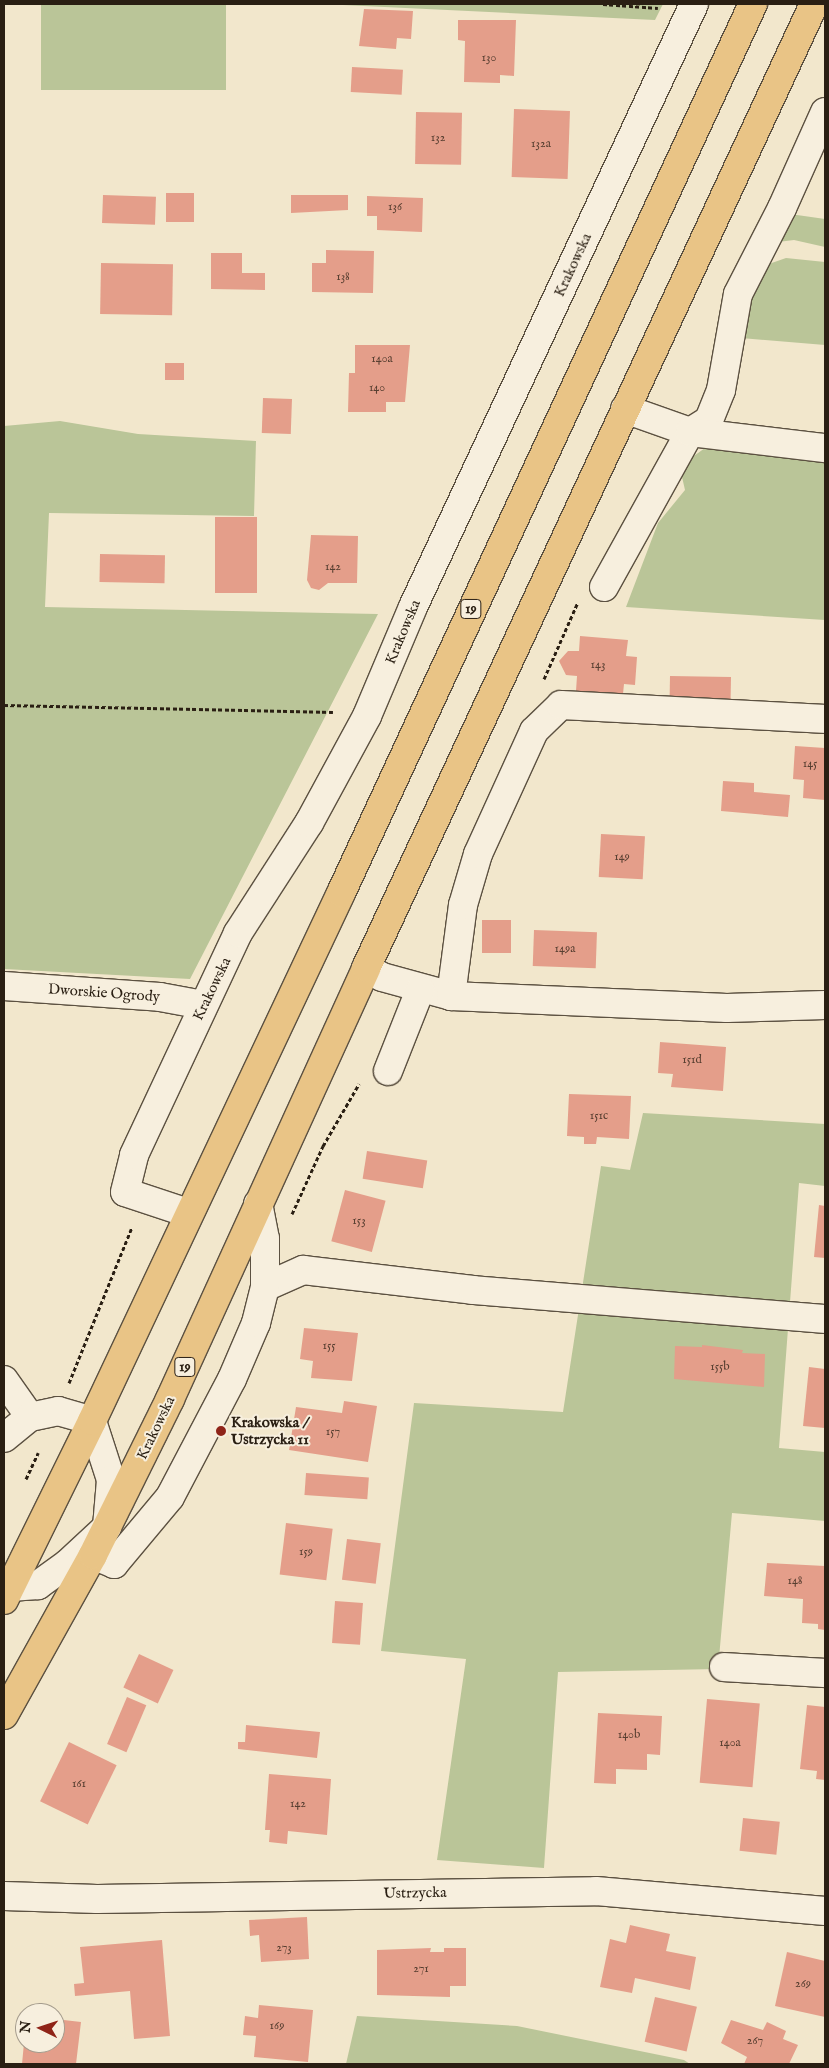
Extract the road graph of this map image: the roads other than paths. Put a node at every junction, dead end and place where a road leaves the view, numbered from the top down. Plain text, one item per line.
1 (752, 4) edge
2 (814, 4) edge
3 (693, 7) edge
4 (825, 112) edge
5 (625, 409) junction
6 (690, 432) junction
7 (825, 448) edge
8 (604, 587) road end
9 (825, 718) edge
10 (366, 968) junction
11 (4, 986) edge
12 (420, 990) junction
13 (451, 996) junction
14 (203, 1005) junction
15 (825, 1005) edge
16 (390, 1068) road end
17 (258, 1204) junction
18 (188, 1213) junction
19 (265, 1274) junction
20 (825, 1319) edge
21 (4, 1380) edge
22 (30, 1417) junction
23 (92, 1422) junction
24 (4, 1438) edge
25 (107, 1527) junction
26 (104, 1560) junction
27 (6, 1591) edge
28 (724, 1667) dead end
29 (825, 1673) edge
30 (4, 1715) edge
31 (4, 1896) edge
32 (825, 1911) edge

1 - 18 main road, 19
2 - 5 main road, Krakowska / 19
3 - 14 street, Krakowska
4 - 6 street
5 - 6 street
5 - 10 main road, Krakowska / 19
6 - 7 street
6 - 8 street
9 - 13 street
10 - 12 street
10 - 17 main road, Krakowska / 19
11 - 14 street, Dworskie Ogrody
12 - 13 street
12 - 16 street
13 - 15 street
14 - 18 street, Krakowska
17 - 19 street
17 - 25 main road, Krakowska / 19
18 - 23 main road, 19
19 - 20 street
19 - 26 street
21 - 22 street
22 - 23 street
22 - 24 street
23 - 25 street
23 - 27 main road, 19
25 - 26 main road, Krakowska / 19
25 - 27 street
26 - 30 main road, Krakowska / 19
28 - 29 street
31 - 32 street, Ustrzycka

